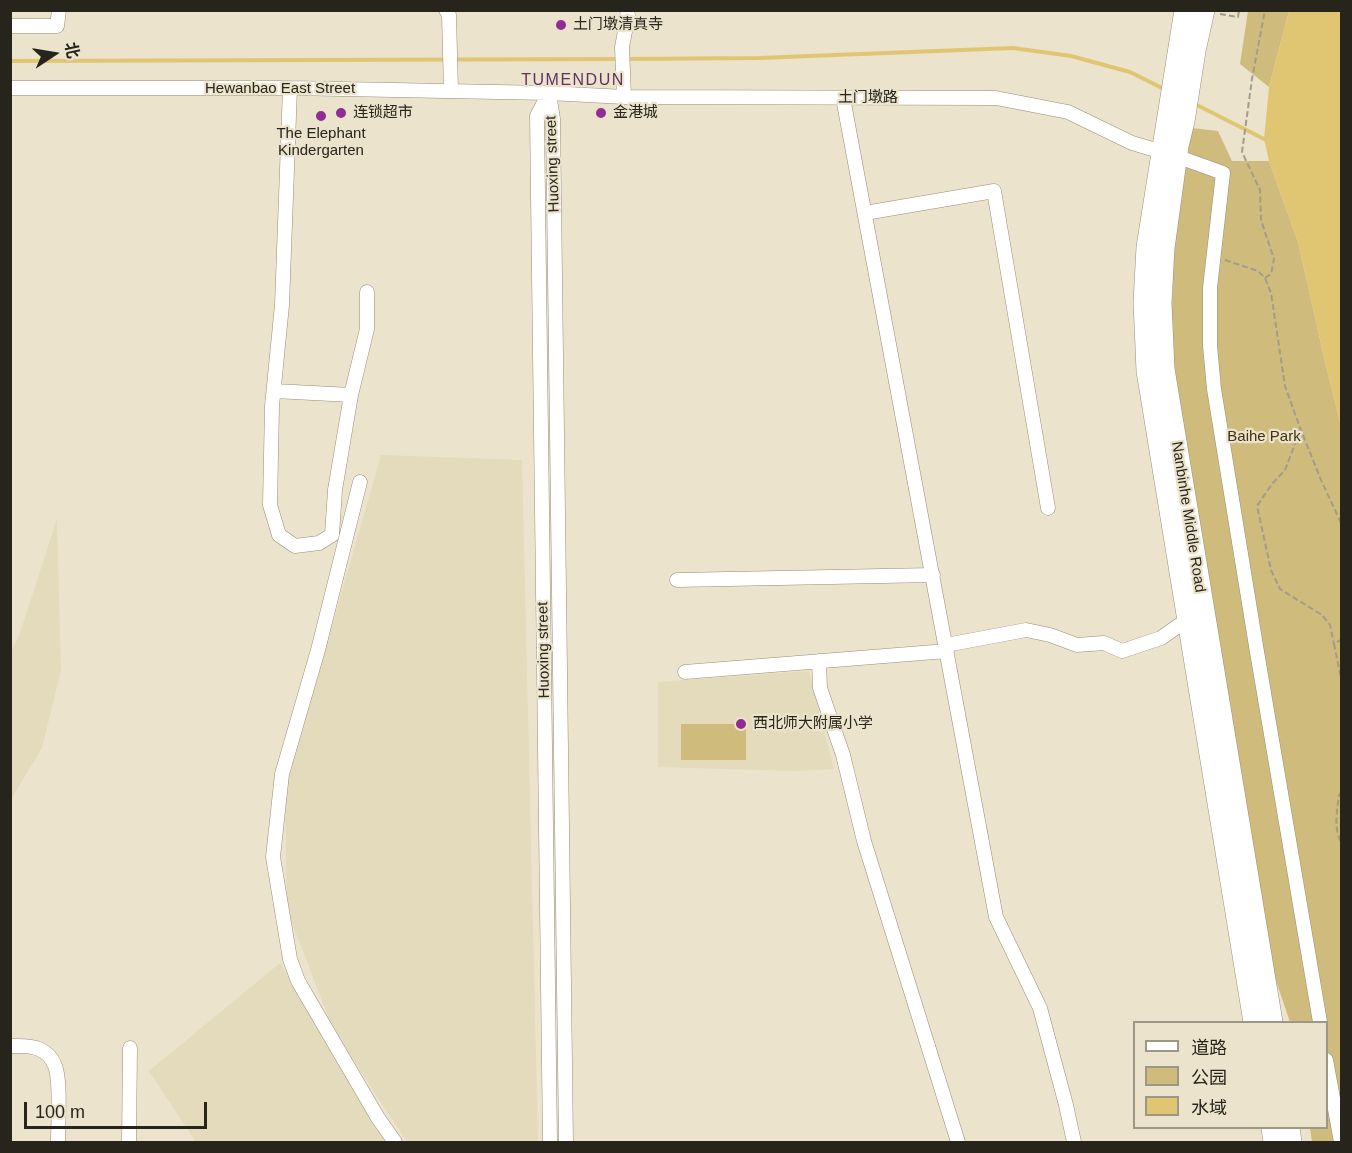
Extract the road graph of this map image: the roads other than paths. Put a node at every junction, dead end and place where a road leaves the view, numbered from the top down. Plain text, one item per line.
1 (59, 10) edge
2 (446, 10) edge
3 (627, 10) edge
4 (1185, 10) edge
5 (1210, 12) edge
6 (10, 26) edge
7 (1187, 49) junction
8 (10, 88) edge
9 (290, 88) junction
10 (451, 91) junction
11 (549, 93) junction
12 (624, 97) junction
13 (843, 98) junction
14 (1169, 154) junction
15 (865, 213) junction
16 (367, 292) dead end
17 (274, 392) junction
18 (351, 395) junction
19 (360, 482) dead end
20 (1048, 508) dead end
21 (933, 575) junction
22 (677, 580) dead end
23 (1188, 620) junction
24 (946, 648) junction
25 (819, 661) junction
26 (685, 672) dead end
27 (1254, 1021) edge
28 (1272, 1021) edge
29 (1320, 1021) edge
30 (10, 1046) edge
31 (130, 1048) dead end
32 (1328, 1071) edge
33 (58, 1143) edge
34 (129, 1143) edge
35 (395, 1143) edge
36 (550, 1143) edge
37 (566, 1143) edge
38 (958, 1143) edge
39 (1074, 1143) edge
40 (1341, 1143) edge

1 - 6 street
2 - 10 street
3 - 12 street
4 - 7 highway, Nanbinhe Middle Road
5 - 7 highway, Nanbinhe Middle Road
7 - 14 highway, Nanbinhe Middle Road
8 - 9 street, Hewanbao East Street
9 - 10 street, Hewanbao East Street
9 - 17 street
10 - 11 street, Hewanbao East Street
11 - 12 street, 土门墩路
11 - 36 street, Huoxing street
11 - 37 street, Huoxing street
12 - 13 street, 土门墩路
13 - 14 street, 土门墩路
13 - 15 street
14 - 23 highway, Nanbinhe Middle Road
14 - 28 highway, Nanbinhe Middle Road
14 - 29 street, 土门墩路
15 - 20 street
15 - 21 street
16 - 18 street
17 - 18 street
17 - 18 street
19 - 35 street
21 - 22 street
21 - 24 street
23 - 24 street
23 - 27 highway, Nanbinhe Middle Road
24 - 25 street
24 - 39 street
25 - 26 street
25 - 38 street
30 - 33 street
31 - 34 street
32 - 40 street

